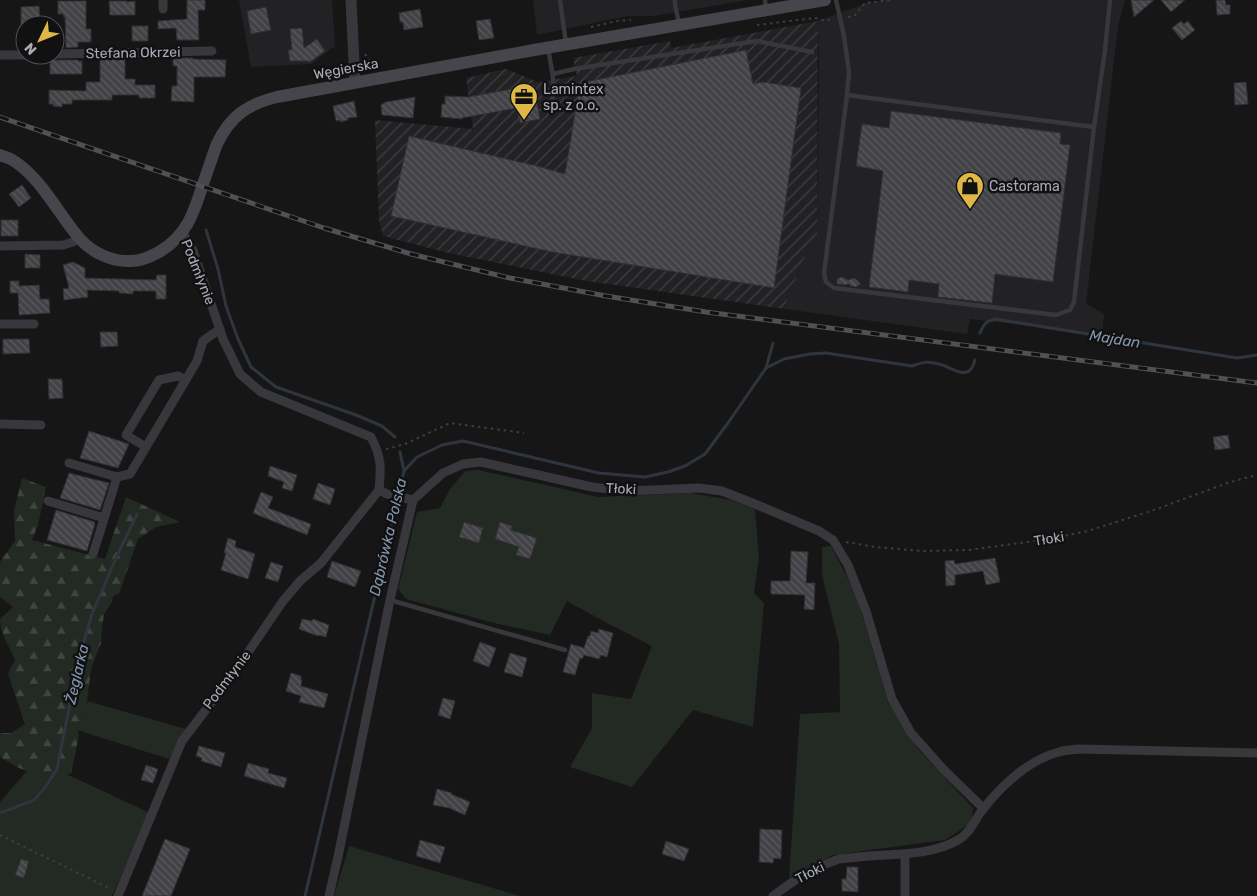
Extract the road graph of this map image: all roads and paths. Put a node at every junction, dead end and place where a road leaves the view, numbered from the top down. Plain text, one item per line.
1 (352, 0) edge
2 (560, 0) edge
3 (676, 0) edge
4 (825, 0) edge
5 (836, 0) edge
6 (1110, 0) edge
7 (766, 5) edge
8 (680, 25) junction
9 (567, 44) junction
10 (548, 48) junction
11 (212, 51) dead end
12 (812, 52) dead end
13 (65, 54) edge
14 (0, 55) edge
15 (15, 55) edge
16 (553, 74) junction
17 (355, 82) junction
18 (847, 95) junction
19 (553, 111) dead end
20 (1094, 127) junction
21 (0, 155) edge
22 (182, 232) junction
23 (79, 238) junction
24 (0, 246) edge
25 (0, 324) edge
26 (34, 324) dead end
27 (220, 329) junction
28 (186, 380) junction
29 (0, 424) edge
30 (41, 425) dead end
31 (524, 434) dead end
32 (146, 447) junction
33 (378, 451) junction
34 (69, 463) dead end
35 (1257, 475) edge
36 (117, 477) junction
37 (383, 492) junction
38 (410, 499) junction
39 (48, 501) dead end
40 (104, 518) junction
41 (834, 540) junction
42 (93, 554) dead end
43 (390, 600) junction
44 (564, 650) dead end
45 (1257, 753) edge
46 (983, 808) junction
47 (0, 835) edge
48 (905, 854) junction
49 (119, 895) edge
50 (328, 896) edge
51 (773, 896) edge
52 (905, 896) edge

1 - 17 street
2 - 9 lane
3 - 8 lane
4 - 7 main road, Węgierska
5 - 18 lane
6 - 20 lane
7 - 8 main road, Węgierska
8 - 9 main road, Węgierska
9 - 10 main road, Węgierska
10 - 16 lane
10 - 17 main road, Węgierska
11 - 13 street, Stefana Okrzei
12 - 16 lane
14 - 15 street
16 - 19 lane
17 - 22 main road, Węgierska
18 - 20 lane
18 - 20 lane
21 - 23 main road, Węgierska
22 - 23 main road, Węgierska
22 - 27 street, Podmłynie
23 - 24 street
25 - 26 street
27 - 28 street
27 - 33 street, Podmłynie
28 - 32 street
28 - 32 street
29 - 30 street
31 - 33 path
32 - 36 street
33 - 37 street
34 - 36 street
35 - 41 path, Tłoki
36 - 40 street
37 - 38 street
37 - 49 street, Podmłynie
38 - 41 street, Tłoki
38 - 43 street
39 - 40 street
40 - 42 street
41 - 46 street
43 - 44 lane
43 - 50 street
45 - 46 street, Tłoki
46 - 48 street, Tłoki
47 - 49 path
48 - 51 street, Tłoki
48 - 52 street

